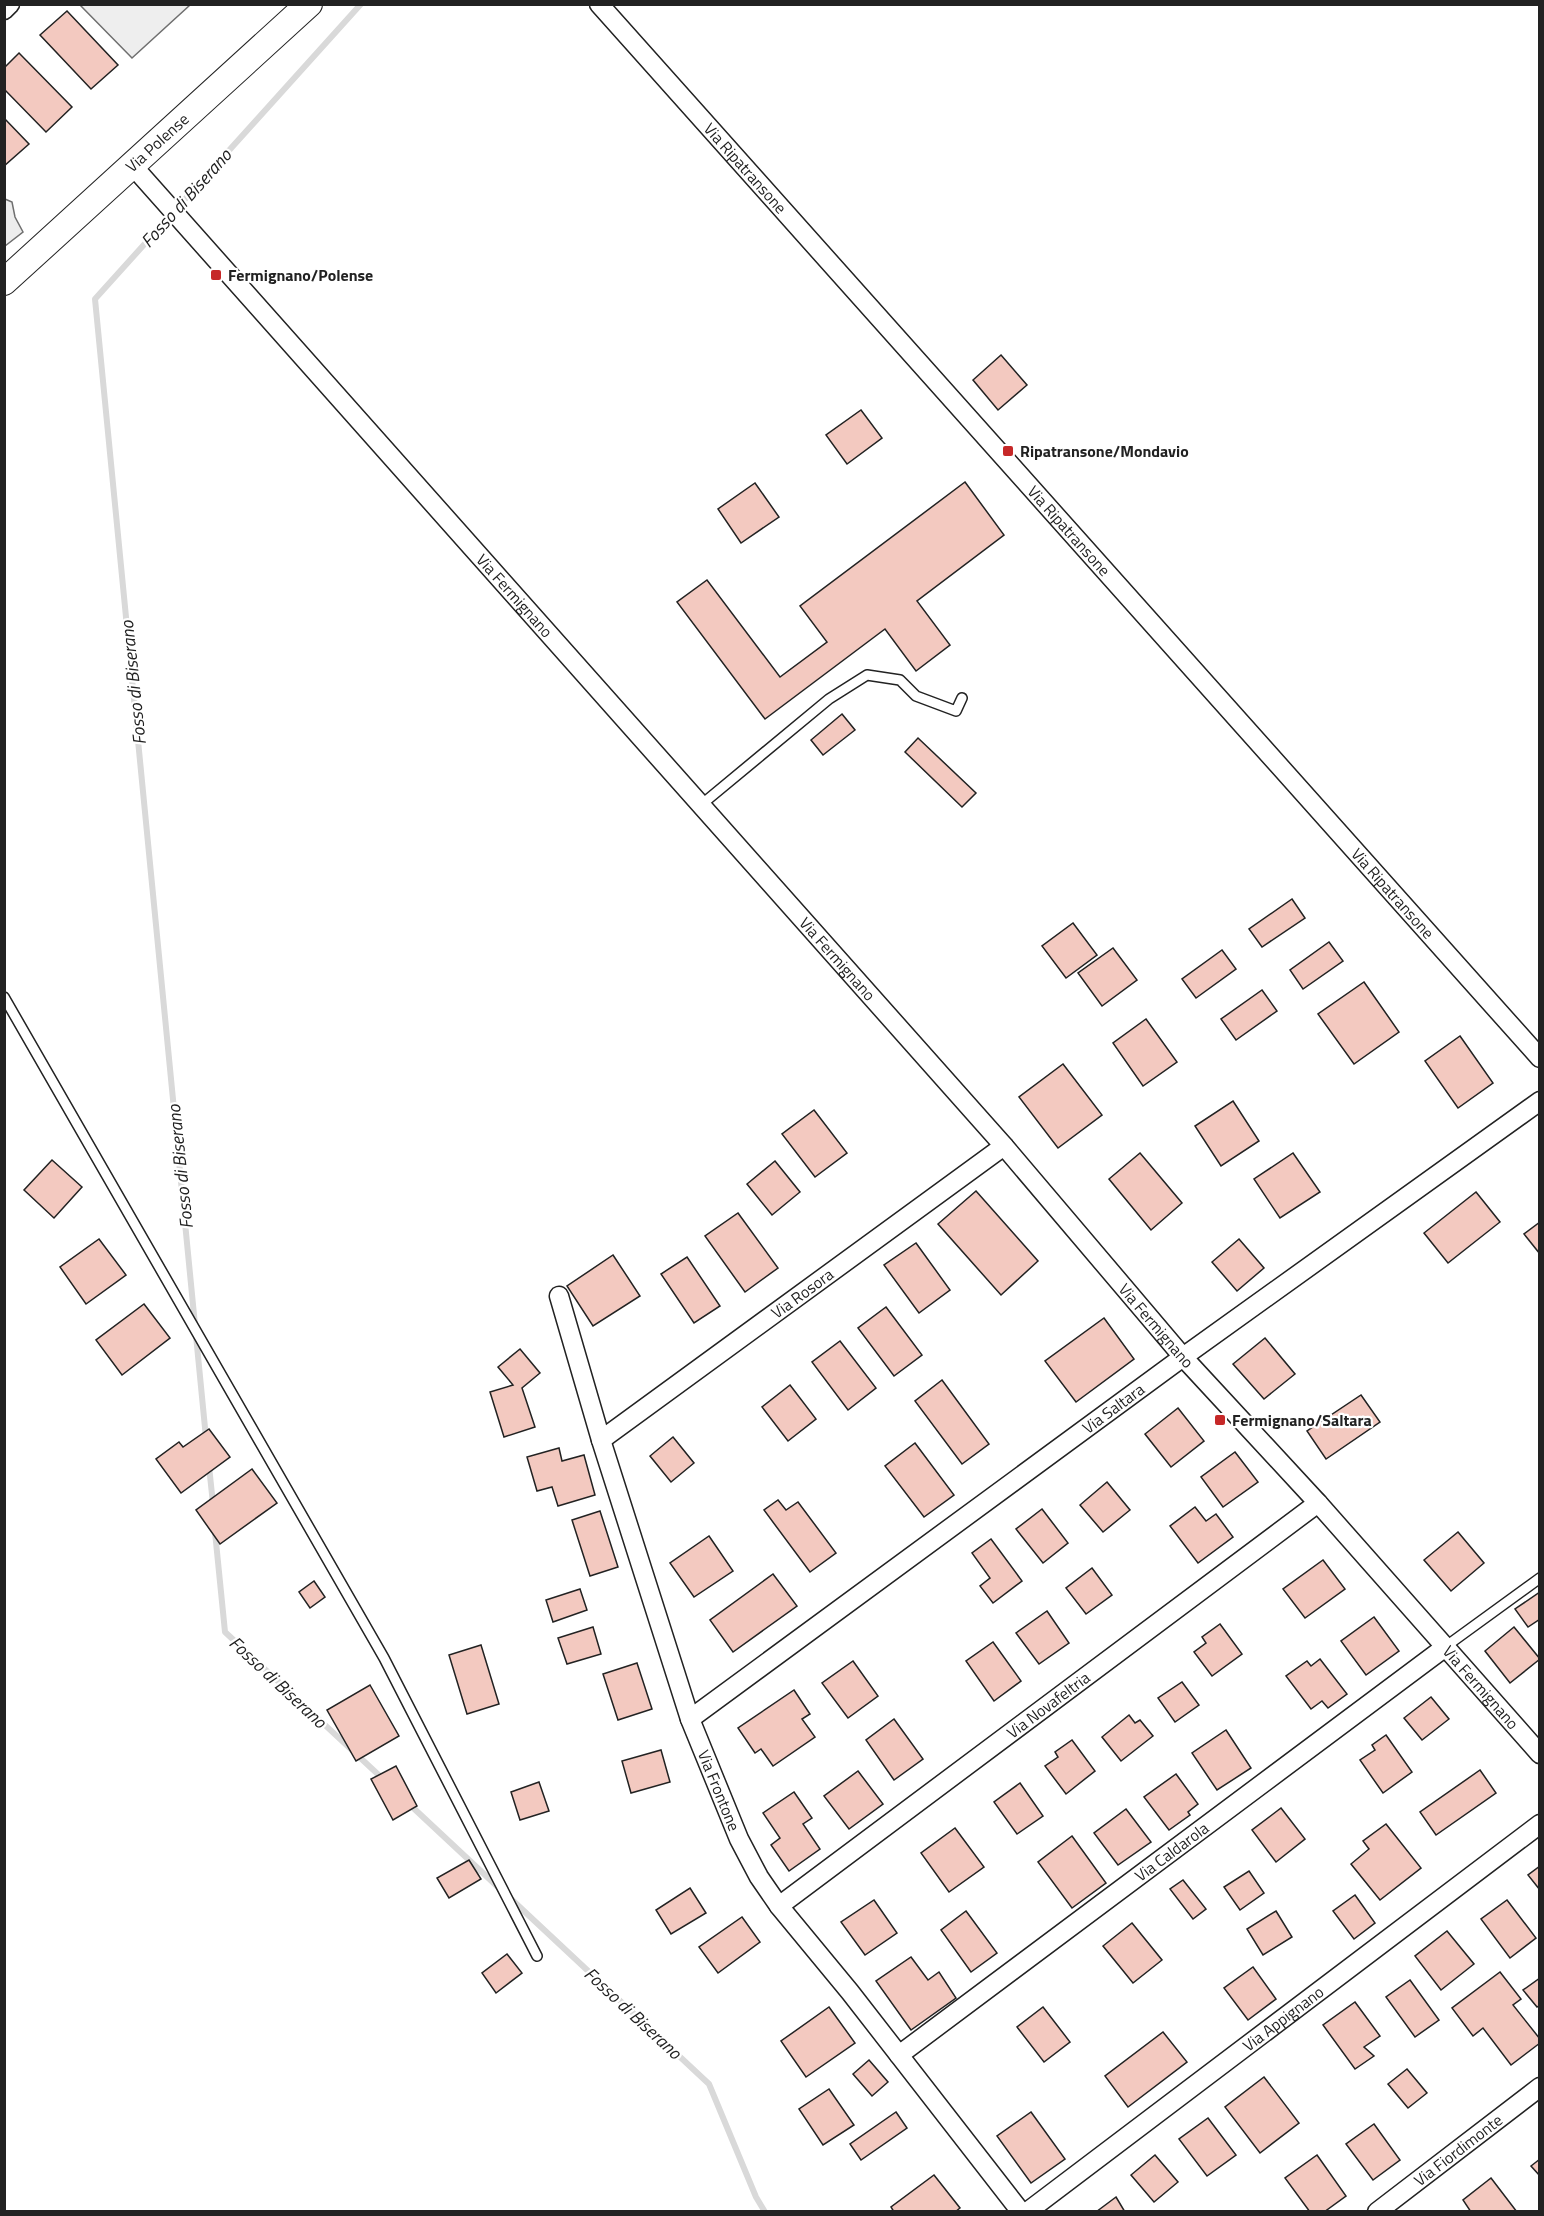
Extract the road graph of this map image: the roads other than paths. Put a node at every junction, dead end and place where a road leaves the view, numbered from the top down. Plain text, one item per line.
1 (10, 4) edge
2 (309, 4) edge
3 (599, 4) edge
4 (4, 10) edge
5 (132, 165) junction
6 (4, 282) edge
7 (962, 698) dead end
8 (701, 805) junction
9 (4, 997) edge
10 (1539, 1058) edge
11 (1539, 1101) edge
12 (1004, 1146) junction
13 (559, 1296) dead end
14 (1183, 1357) junction
15 (602, 1440) junction
16 (1318, 1503) junction
17 (1539, 1578) edge
18 (1444, 1648) junction
19 (690, 1719) junction
20 (1539, 1754) edge
21 (1539, 1824) edge
22 (779, 1906) junction
23 (537, 1956) dead end
24 (898, 2055) junction
25 (1539, 2087) edge
26 (1021, 2211) edge
27 (1027, 2211) edge
28 (1377, 2211) edge

1 - 4 street
2 - 5 main road, Via Polense
3 - 10 street, Via Ripatransone
5 - 6 main road, Via Polense
5 - 8 street, Via Fermignano
7 - 8 lane
8 - 12 street, Via Fermignano
9 - 23 lane
11 - 14 street, Via Saltara
12 - 14 street, Via Fermignano
12 - 15 street, Via Rosora
13 - 15 street, Via Frontone
14 - 16 street, Via Fermignano
14 - 19 street, Via Saltara
15 - 19 street, Via Frontone
16 - 18 street, Via Fermignano
16 - 22 street, Via Novafeltria
17 - 18 lane
18 - 20 street, Via Fermignano
18 - 24 street, Via Caldarola
19 - 22 street, Via Frontone
21 - 27 street, Via Appignano
22 - 24 street, Via Frontone
24 - 26 street, Via Frontone
25 - 28 street, Via Fiordimonte

